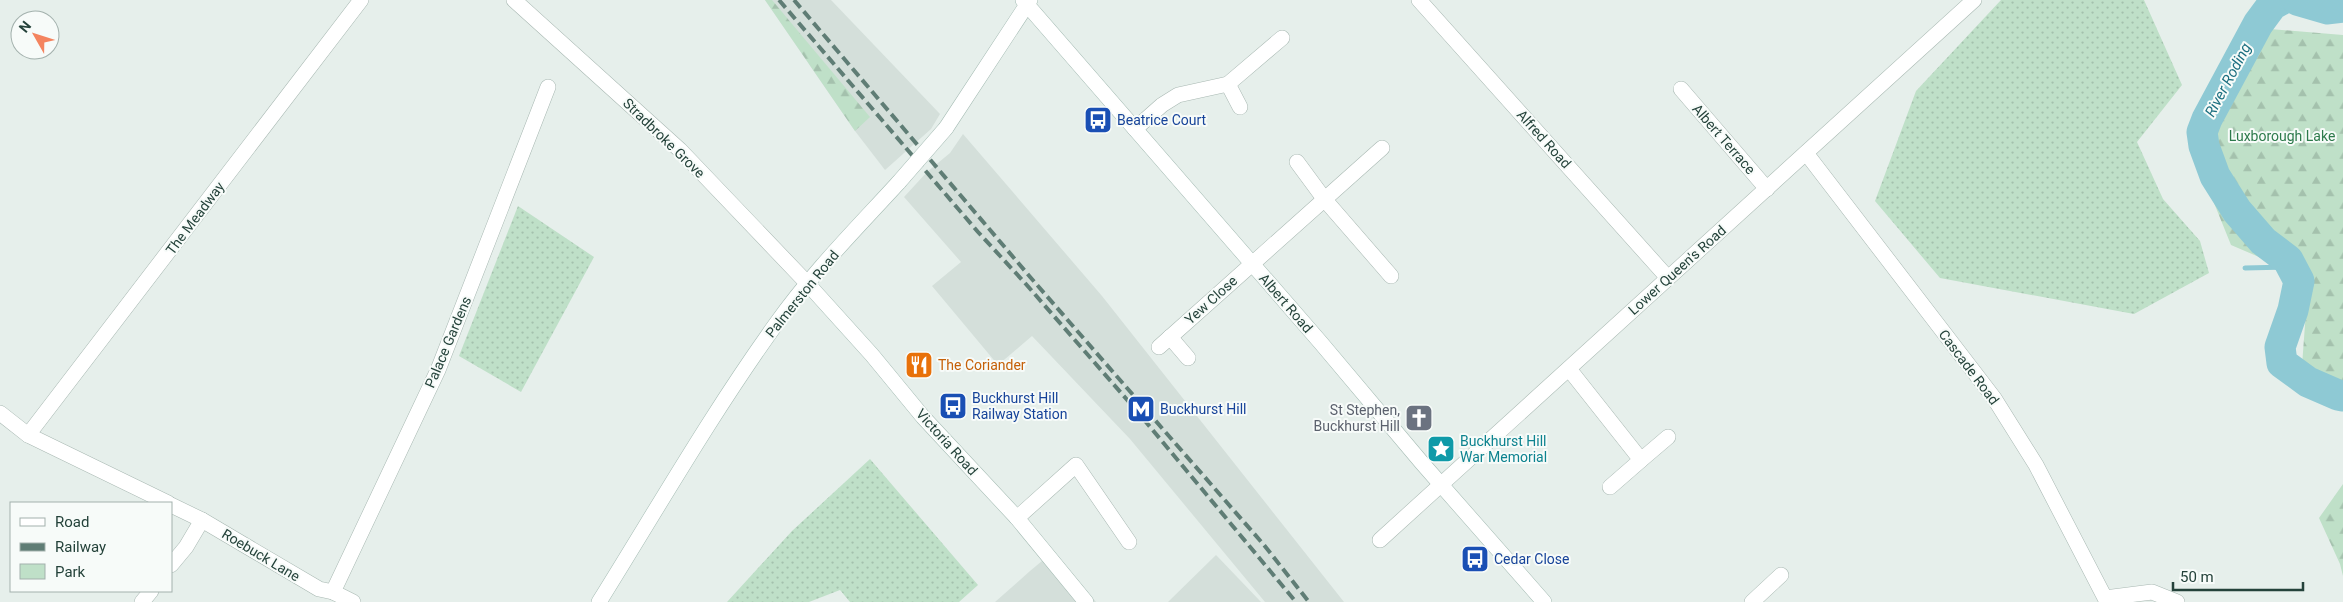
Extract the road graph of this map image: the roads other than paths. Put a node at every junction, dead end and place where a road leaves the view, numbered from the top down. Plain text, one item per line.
1 (514, 0) edge
2 (1419, 0) edge
3 (1974, 0) edge
4 (358, 1) edge
5 (1027, 1) edge
6 (1282, 38) dead end
7 (1228, 84) junction
8 (548, 87) dead end
9 (1681, 89) dead end
10 (1240, 107) dead end
11 (1135, 129) junction
12 (1382, 148) dead end
13 (1806, 153) junction
14 (1297, 162) dead end
15 (1767, 189) junction
16 (1325, 200) junction
17 (1252, 264) junction
18 (1391, 276) dead end
19 (1668, 278) junction
20 (807, 283) junction
21 (1188, 358) dead end
22 (1569, 369) junction
23 (0, 412) edge
24 (28, 435) junction
25 (1668, 437) dead end
26 (1641, 460) junction
27 (1441, 485) junction
28 (1610, 487) dead end
29 (166, 502) edge
30 (172, 505) edge
31 (1017, 518) junction
32 (202, 520) junction
33 (1380, 540) dead end
34 (1129, 542) dead end
35 (172, 564) edge
36 (1781, 575) dead end
37 (150, 592) edge
38 (333, 592) junction
39 (142, 602) edge
40 (353, 602) edge
41 (600, 602) edge
42 (1086, 602) edge
43 (1544, 602) edge
44 (1752, 602) edge
45 (2178, 602) edge

1 - 20 street, Stradbroke Grove
2 - 19 street, Alfred Road
3 - 13 street, Lower Queen's Road
4 - 24 street, The Meadway
5 - 11 street, Albert Road
5 - 20 street, Palmerston Road, bridge
6 - 7 street
7 - 10 street
7 - 11 street
8 - 38 street, Palace Gardens
9 - 15 street, Albert Terrace
11 - 17 street, Albert Road
12 - 16 street
13 - 15 street, Lower Queen's Road
13 - 45 street, Cascade Road
14 - 16 street
15 - 19 street, Lower Queen's Road
16 - 17 street
16 - 18 street
17 - 21 street, Yew Close
17 - 27 street, Albert Road
19 - 22 street, Lower Queen's Road
20 - 31 street, Victoria Road
20 - 41 street, Palmerston Road
22 - 26 street
22 - 27 street, Lower Queen's Road
23 - 24 street, Roebuck Lane
24 - 29 street, Roebuck Lane
25 - 26 street
26 - 28 street
27 - 33 street, Lower Queen's Road
27 - 43 street, Albert Road
30 - 32 street, Roebuck Lane
31 - 34 street
31 - 42 street, Victoria Road
32 - 35 street
32 - 38 street, Roebuck Lane
36 - 44 street
37 - 39 street
38 - 40 street, Roebuck Lane

